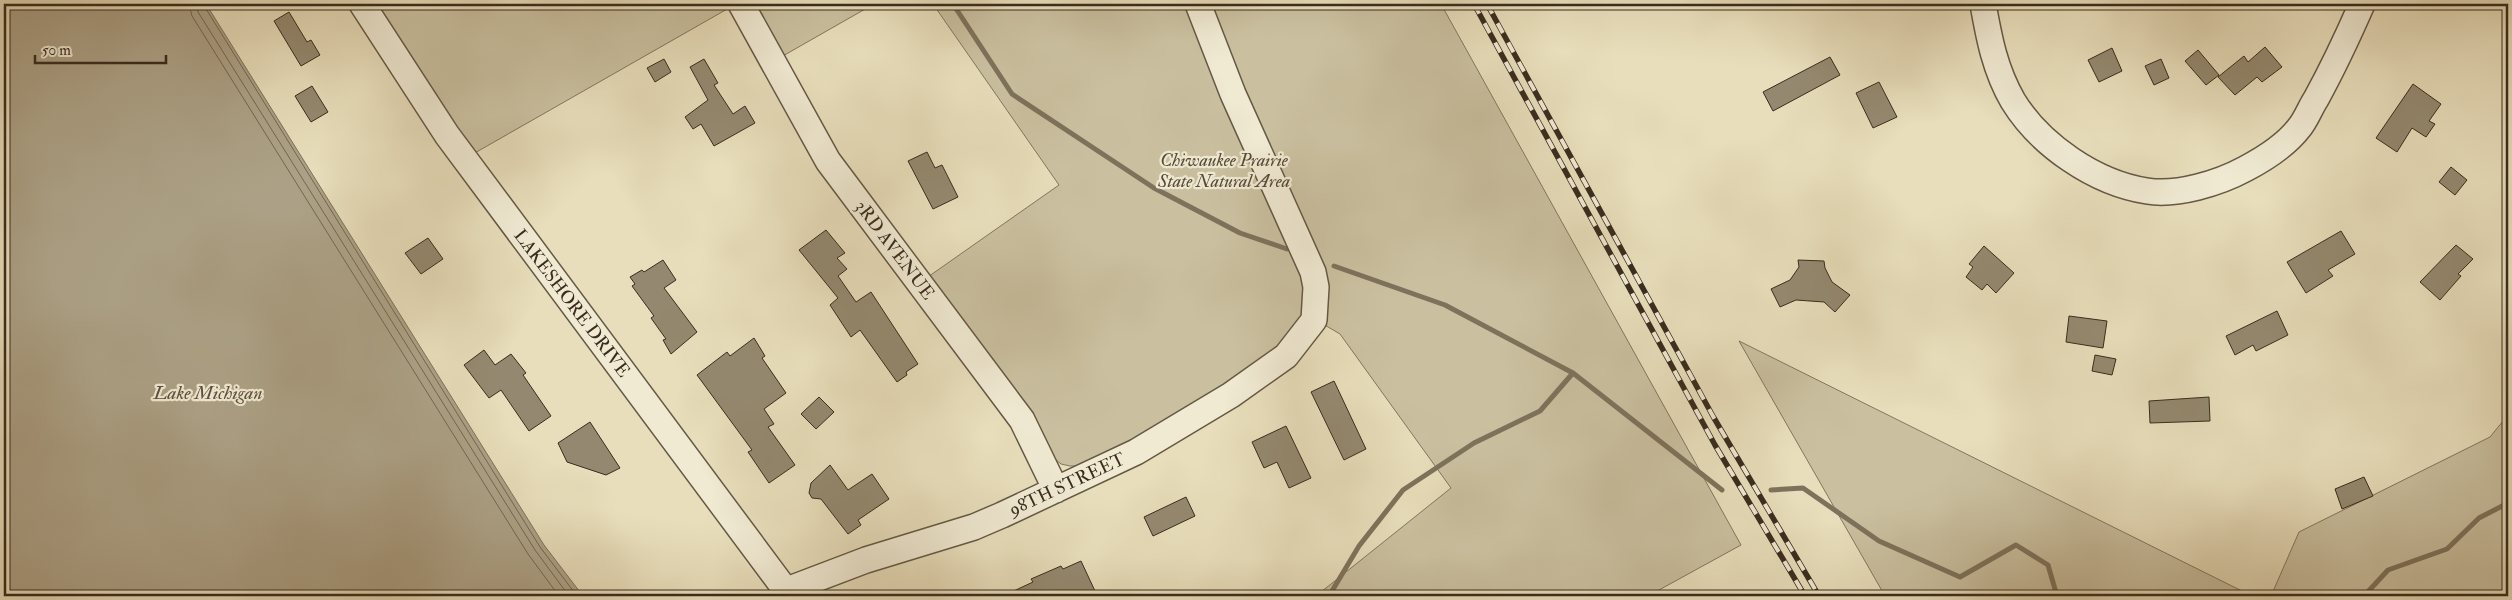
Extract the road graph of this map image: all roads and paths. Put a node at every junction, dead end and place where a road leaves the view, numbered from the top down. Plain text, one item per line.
1 (362, 4) edge
2 (742, 4) edge
3 (1198, 4) edge
4 (1984, 4) edge
5 (2362, 4) edge
6 (1056, 490) junction
7 (788, 593) edge

1 - 7 street, LAKESHORE DRIVE
2 - 6 street, 3RD AVENUE
3 - 6 street, 98TH STREET
4 - 5 street
6 - 7 street, 98TH STREET

